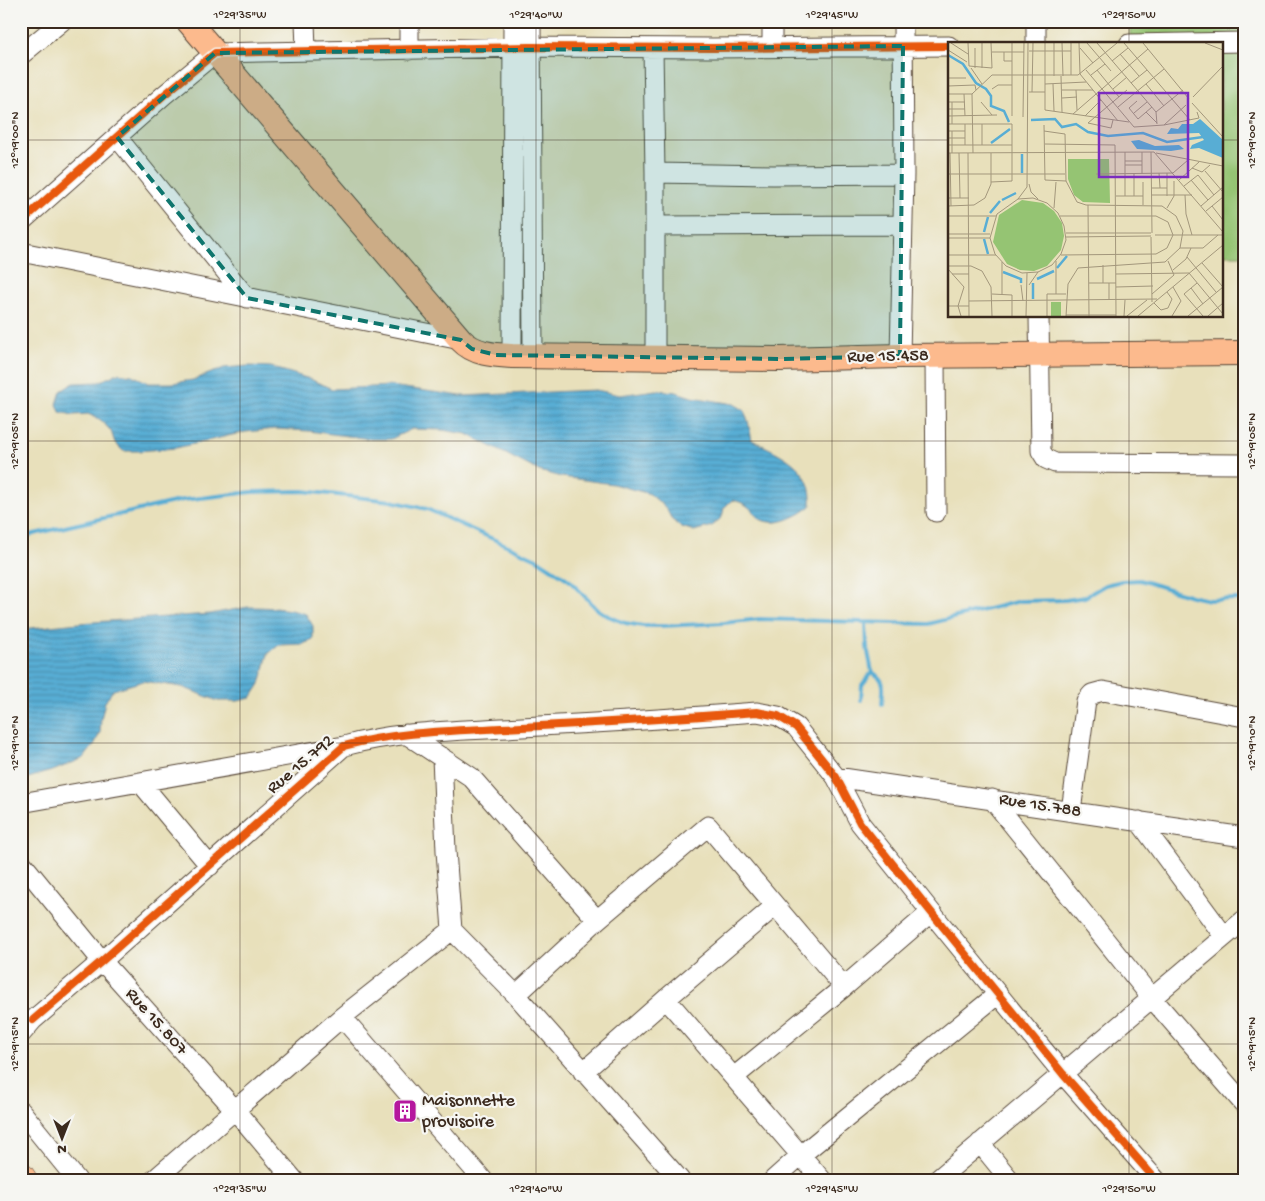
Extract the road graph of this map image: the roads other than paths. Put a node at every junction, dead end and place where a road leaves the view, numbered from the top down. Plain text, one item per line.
1 (62, 21) edge
2 (188, 21) edge
3 (305, 21) edge
4 (409, 21) edge
5 (513, 21) edge
6 (531, 21) edge
7 (772, 21) edge
8 (903, 21) edge
9 (1036, 21) edge
10 (1036, 42) edge
11 (1222, 42) edge
12 (1244, 42) edge
13 (903, 46) junction
14 (948, 46) edge
15 (522, 47) junction
16 (772, 47) junction
17 (653, 48) junction
18 (306, 50) junction
19 (409, 50) junction
20 (215, 53) junction
21 (21, 55) edge
22 (117, 137) junction
23 (655, 173) junction
24 (904, 174) junction
25 (21, 222) edge
26 (903, 225) junction
27 (656, 226) junction
28 (21, 252) edge
29 (247, 298) junction
30 (1039, 318) edge
31 (461, 340) junction
32 (1244, 354) edge
33 (1040, 355) junction
34 (522, 356) junction
35 (900, 356) junction
36 (935, 356) junction
37 (655, 359) junction
38 (1244, 464) edge
39 (936, 512) dead end
40 (1244, 717) edge
41 (406, 734) junction
42 (344, 746) junction
43 (442, 757) junction
44 (836, 777) junction
45 (140, 782) junction
46 (992, 799) junction
47 (21, 803) edge
48 (1071, 811) junction
49 (1139, 821) junction
50 (1244, 837) edge
51 (21, 862) edge
52 (210, 866) junction
53 (774, 906) junction
54 (931, 912) junction
55 (597, 920) junction
56 (1244, 920) edge
57 (452, 930) junction
58 (1224, 936) junction
59 (102, 961) junction
60 (844, 987) junction
61 (998, 994) junction
62 (516, 995) junction
63 (1151, 997) junction
64 (666, 999) junction
65 (342, 1017) junction
66 (25, 1027) edge
67 (583, 1072) junction
68 (1063, 1074) junction
69 (734, 1077) junction
70 (1241, 1096) edge
71 (21, 1110) edge
72 (235, 1110) junction
73 (980, 1144) junction
74 (801, 1154) junction
75 (77, 1180) edge
76 (154, 1180) edge
77 (294, 1180) edge
78 (483, 1180) edge
79 (680, 1180) edge
80 (773, 1180) edge
81 (822, 1180) edge
82 (937, 1180) edge
83 (1010, 1180) edge
84 (1156, 1180) edge

1 - 21 street
2 - 20 main road
3 - 18 street
4 - 19 street
5 - 15 street
6 - 15 street
7 - 16 street
8 - 13 street
9 - 10 street
11 - 12 street
13 - 14 street
13 - 16 street
13 - 24 street
15 - 17 street
15 - 19 street
15 - 34 street
16 - 17 street
17 - 23 street
18 - 19 street
18 - 20 street
20 - 22 street
20 - 31 main road
22 - 25 street
22 - 29 street
23 - 24 street
23 - 27 street
24 - 26 street
26 - 27 street
26 - 35 street
27 - 37 street
28 - 29 street
29 - 31 street
30 - 33 street
31 - 34 main road, Rue 15.458
32 - 33 main road, Rue 15.458
33 - 36 main road, Rue 15.458
33 - 38 street
34 - 37 main road, Rue 15.458
35 - 36 main road, Rue 15.458
35 - 37 main road, Rue 15.458
36 - 39 street
40 - 48 street
41 - 42 street, Rue 15.792
41 - 43 street
41 - 44 street, Rue 15.792
42 - 45 street
42 - 52 street, Rue 15.792
43 - 55 street
43 - 57 street
44 - 46 street, Rue 15.788
44 - 54 street, Rue 15.792
45 - 47 street
45 - 52 street
46 - 48 street, Rue 15.788
46 - 63 street
48 - 49 street, Rue 15.788
49 - 50 street, Rue 15.788
49 - 58 street
51 - 59 street, Rue 15.807
52 - 59 street, Rue 15.792
53 - 55 street
53 - 60 street
53 - 64 street
54 - 60 street
54 - 61 street, Rue 15.792
55 - 62 street
56 - 58 street
57 - 62 street
57 - 65 street
58 - 63 street
59 - 66 street, Rue 15.792
59 - 72 street, Rue 15.807
60 - 69 street
61 - 68 street, Rue 15.792
61 - 74 street
62 - 67 street
63 - 68 street
63 - 70 street
64 - 67 street
64 - 69 street
65 - 72 street
65 - 78 street
67 - 79 street
68 - 73 street
68 - 84 street, Rue 15.792
69 - 74 street
71 - 75 street
72 - 76 street
72 - 77 street, Rue 15.807
73 - 82 street
73 - 83 street
74 - 80 street
74 - 81 street

